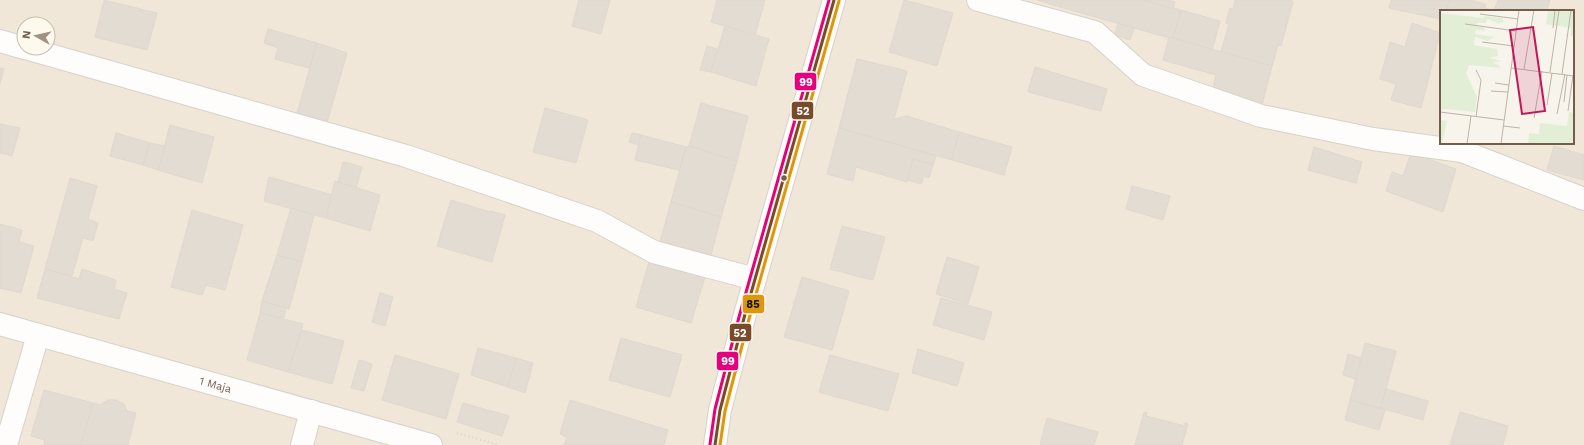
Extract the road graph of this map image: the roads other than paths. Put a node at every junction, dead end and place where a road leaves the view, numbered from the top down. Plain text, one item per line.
1 (834, 0) edge
2 (978, 0) edge
3 (0, 41) edge
4 (16, 46) edge
5 (52, 56) edge
6 (1584, 199) edge
7 (755, 279) junction
8 (0, 324) edge
9 (38, 335) junction
10 (310, 411) junction
11 (6, 445) edge
12 (302, 445) edge
13 (431, 445) edge
14 (715, 445) edge

1 - 7 street
2 - 6 street
3 - 4 street
5 - 7 street
7 - 14 street
8 - 9 street, 1 Maja
9 - 10 street, 1 Maja
9 - 11 street
10 - 12 street
10 - 13 street, 1 Maja

